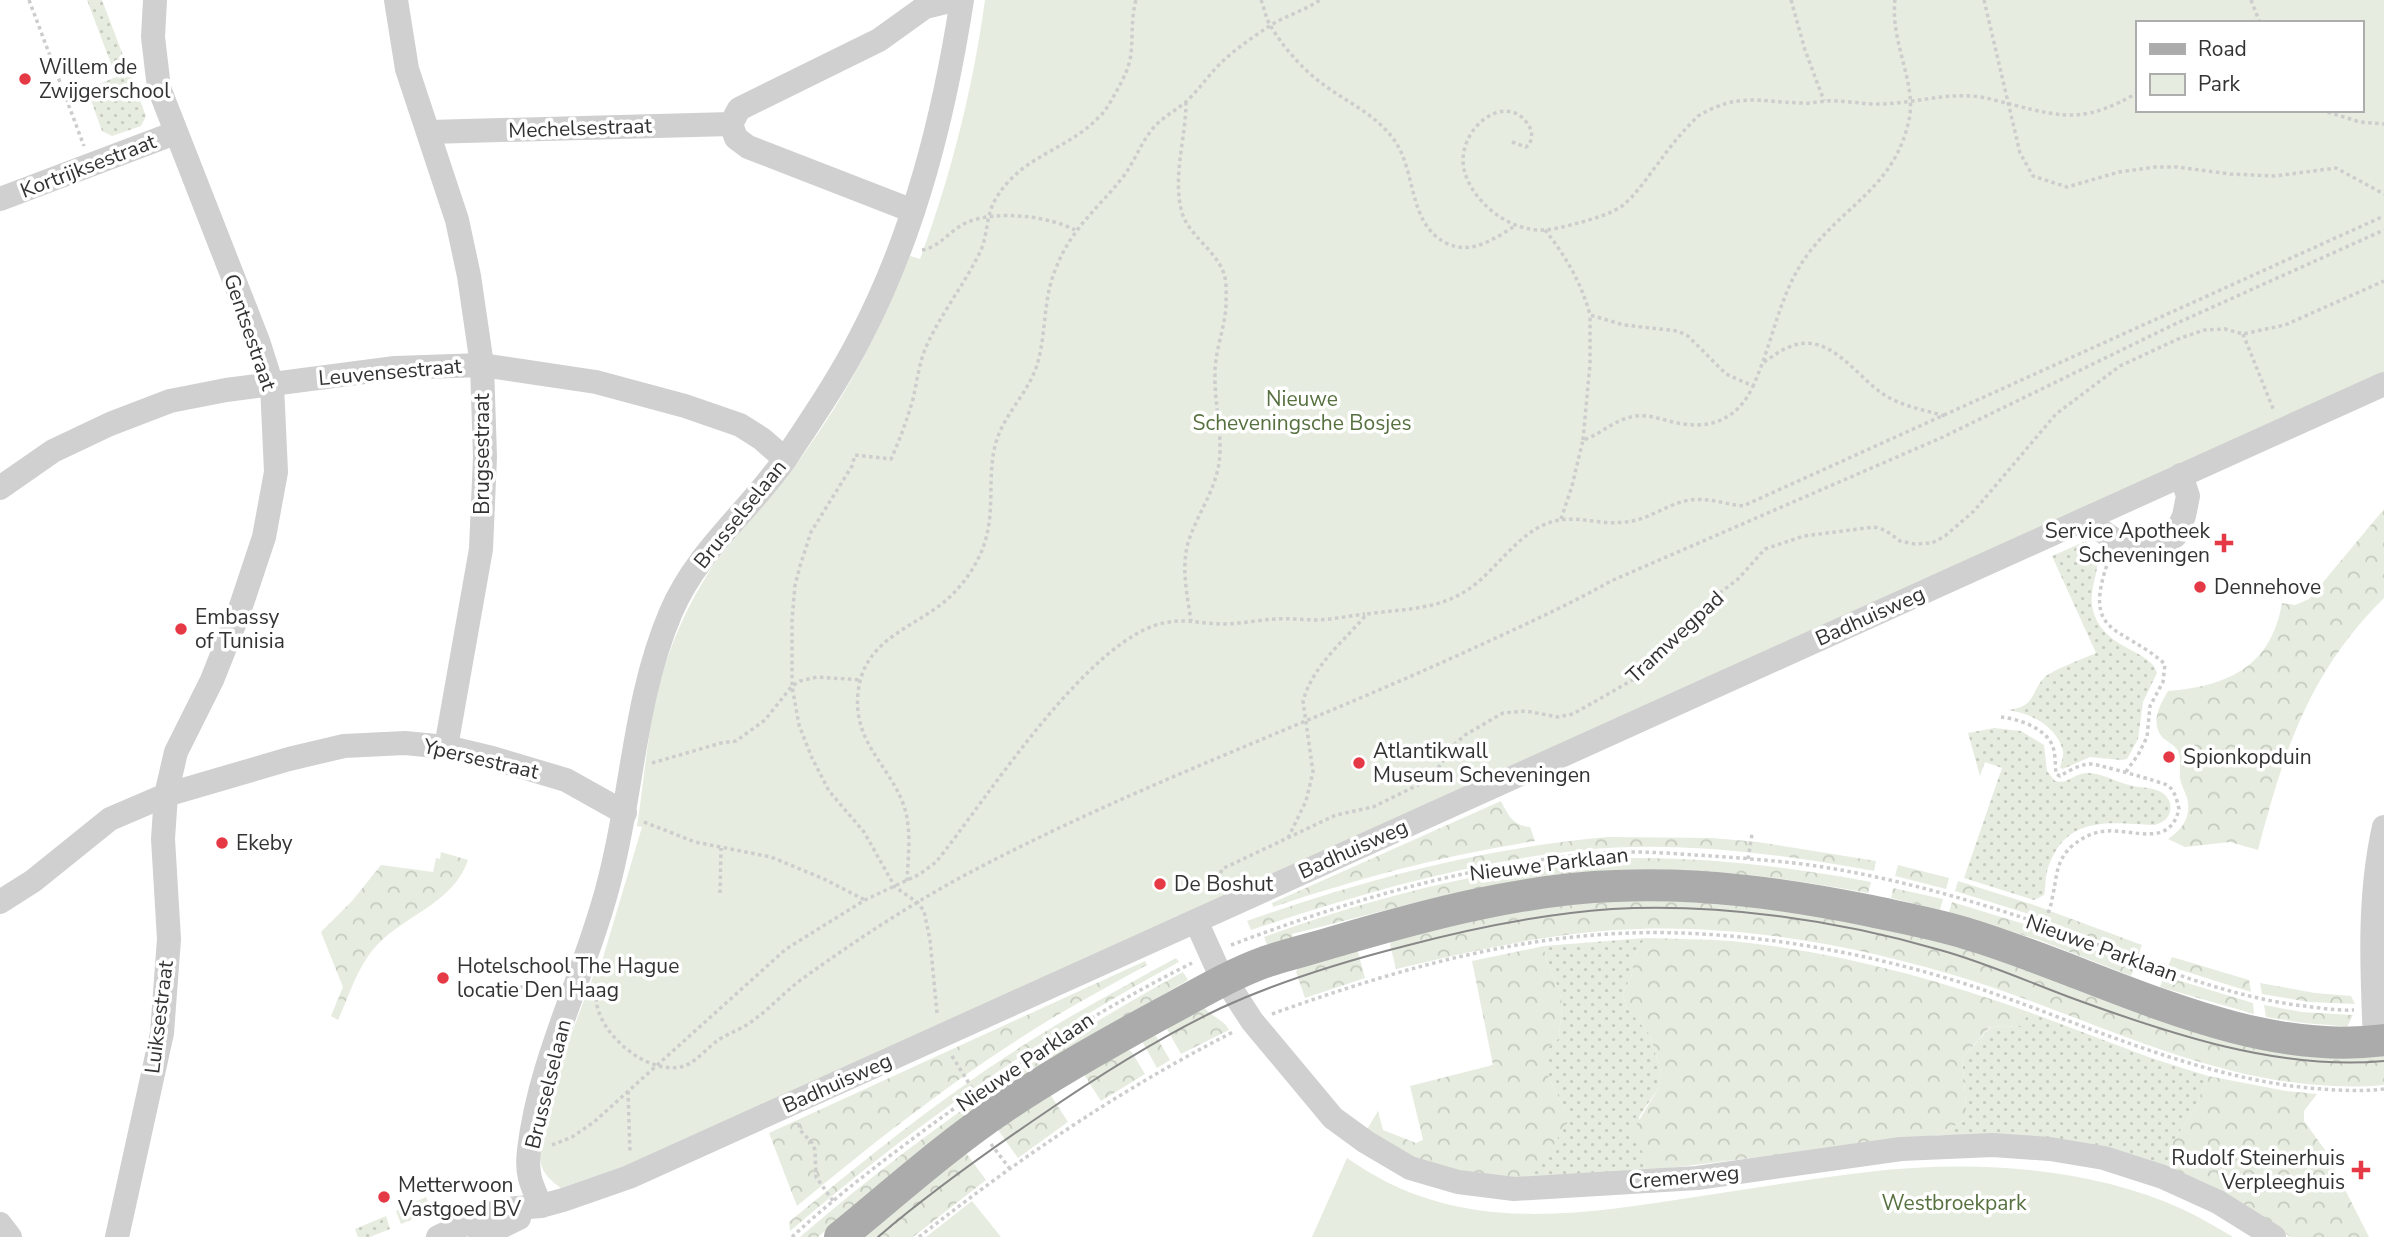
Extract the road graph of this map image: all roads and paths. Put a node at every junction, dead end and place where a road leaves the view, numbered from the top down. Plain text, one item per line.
1 (29, 0) edge
2 (154, 0) edge
3 (168, 0) edge
4 (397, 0) edge
5 (954, 0) edge
6 (962, 0) edge
7 (1136, 0) edge
8 (1261, 0) edge
9 (1320, 0) edge
10 (1791, 0) edge
11 (1895, 0) edge
12 (1984, 0) edge
13 (2252, 0) edge
14 (2259, 21) edge
15 (1270, 25) junction
16 (2136, 94) edge
17 (1824, 101) junction
18 (1912, 101) junction
19 (1186, 102) junction
20 (2007, 103) junction
21 (2328, 112) edge
22 (731, 124) junction
23 (2384, 124) edge
24 (429, 132) junction
25 (175, 134) junction
26 (1512, 142) dead end
27 (91, 164) junction
28 (2384, 194) edge
29 (0, 199) edge
30 (913, 211) junction
31 (2384, 216) edge
32 (988, 218) junction
33 (1515, 226) junction
34 (1075, 230) junction
35 (1545, 230) junction
36 (2384, 230) edge
37 (901, 243) junction
38 (2384, 281) edge
39 (1590, 315) junction
40 (2243, 334) junction
41 (1764, 362) junction
42 (482, 365) junction
43 (2384, 384) edge
44 (272, 385) junction
45 (1753, 386) junction
46 (1945, 416) junction
47 (2281, 429) junction
48 (1583, 440) junction
49 (785, 460) junction
50 (2181, 475) junction
51 (0, 488) edge
52 (1561, 519) junction
53 (2085, 519) junction
54 (2116, 541) junction
55 (1367, 614) junction
56 (1191, 621) junction
57 (861, 680) junction
58 (792, 686) junction
59 (2001, 717) dead end
60 (1306, 720) junction
61 (446, 747) junction
62 (633, 764) junction
63 (2125, 773) junction
64 (166, 794) junction
65 (625, 813) junction
66 (2384, 827) edge
67 (1752, 834) dead end
68 (1288, 840) junction
69 (721, 848) junction
70 (1748, 859) junction
71 (907, 881) junction
72 (895, 887) junction
73 (720, 893) dead end
74 (864, 900) junction
75 (0, 902) edge
76 (918, 903) junction
77 (1227, 907) junction
78 (1196, 920) junction
79 (2043, 925) junction
80 (1217, 967) junction
81 (506, 990) dead end
82 (584, 993) junction
83 (2374, 1009) junction
84 (1252, 1021) junction
85 (940, 1037) junction
86 (2380, 1041) edge
87 (656, 1066) junction
88 (2384, 1089) edge
89 (628, 1091) junction
90 (975, 1093) junction
91 (795, 1102) junction
92 (529, 1149) junction
93 (629, 1177) junction
94 (833, 1201) junction
95 (541, 1206) junction
96 (0, 1224) edge
97 (10, 1237) edge
98 (117, 1237) edge
99 (438, 1237) edge
100 (480, 1237) edge
101 (792, 1237) edge
102 (841, 1237) edge
103 (919, 1237) edge
104 (2274, 1237) edge

1 - 27 path
2 - 3 street
2 - 25 street, Gentsestraat
4 - 24 street, Brugsestraat
5 - 22 street
6 - 30 street, Brusselselaan
7 - 32 path
8 - 15 path
9 - 15 path
10 - 17 path
11 - 18 path
12 - 20 path
13 - 14 path
15 - 19 path
15 - 33 path
16 - 20 path
17 - 18 path
17 - 35 path
18 - 20 path
18 - 41 path
19 - 34 path
19 - 56 path
20 - 28 path
21 - 23 path
22 - 24 street, Mechelsestraat
22 - 30 street
24 - 42 street, Brugsestraat
25 - 27 street, Kortrijksestraat
25 - 44 street, Gentsestraat
26 - 33 path
27 - 29 street, Kortrijksestraat
30 - 37 street, Brusselselaan
31 - 46 path
32 - 34 path
32 - 37 path
32 - 58 path
33 - 35 path
34 - 57 path
35 - 39 path
36 - 60 path
37 - 49 street, Brusselselaan
38 - 40 path, Tramwegpad
39 - 45 path
39 - 48 path
40 - 47 path
40 - 68 path, Tramwegpad
41 - 45 path
41 - 46 path
42 - 44 street, Leuvensestraat
42 - 49 street, Leuvensestraat
42 - 61 street, Brugsestraat
43 - 47 street, Badhuisweg
44 - 51 street, Leuvensestraat
44 - 64 street, Gentsestraat
45 - 48 path
46 - 52 path
47 - 50 street, Badhuisweg
48 - 52 path
49 - 62 street, Brusselselaan
50 - 53 street, Badhuisweg
50 - 54 street
52 - 55 path
53 - 54 street
53 - 77 street, Badhuisweg
54 - 63 path
55 - 56 path
55 - 60 path
56 - 71 path
57 - 58 path
57 - 71 path
58 - 62 path
58 - 72 path
59 - 63 path
60 - 68 path
60 - 76 path
61 - 64 street, Ypersestraat
61 - 65 street, Ypersestraat
62 - 65 street, Brusselselaan
63 - 79 path
64 - 75 street
64 - 98 street, Luiksestraat
65 - 69 path
65 - 82 street, Brusselselaan
66 - 83 street
67 - 70 path
68 - 77 path, Tramwegpad
69 - 73 path
69 - 74 path
70 - 79 path, Nieuwe Parklaan
70 - 80 path, Nieuwe Parklaan
71 - 72 path
72 - 74 path
72 - 76 path
74 - 87 path
76 - 85 path
76 - 87 path
77 - 78 street, Badhuisweg
78 - 80 street, Cremerweg
78 - 85 street, Badhuisweg
79 - 83 path, Nieuwe Parklaan
80 - 84 street, Cremerweg
80 - 86 main road, Nieuwe Parklaan
80 - 90 path, Nieuwe Parklaan
80 - 102 main road, Nieuwe Parklaan
81 - 82 path
82 - 87 path
82 - 92 street, Brusselselaan
83 - 86 street
84 - 88 path
84 - 103 path
84 - 104 street, Cremerweg
85 - 90 path
85 - 91 street, Badhuisweg
87 - 89 path
89 - 92 path
89 - 93 path
90 - 94 path, Nieuwe Parklaan
91 - 93 street, Badhuisweg
91 - 94 path
92 - 95 street, Brusselselaan
93 - 95 street, Badhuisweg
94 - 101 path, Nieuwe Parklaan
95 - 99 street, Badhuisweg
95 - 100 street, Badhuisweg
96 - 97 street

